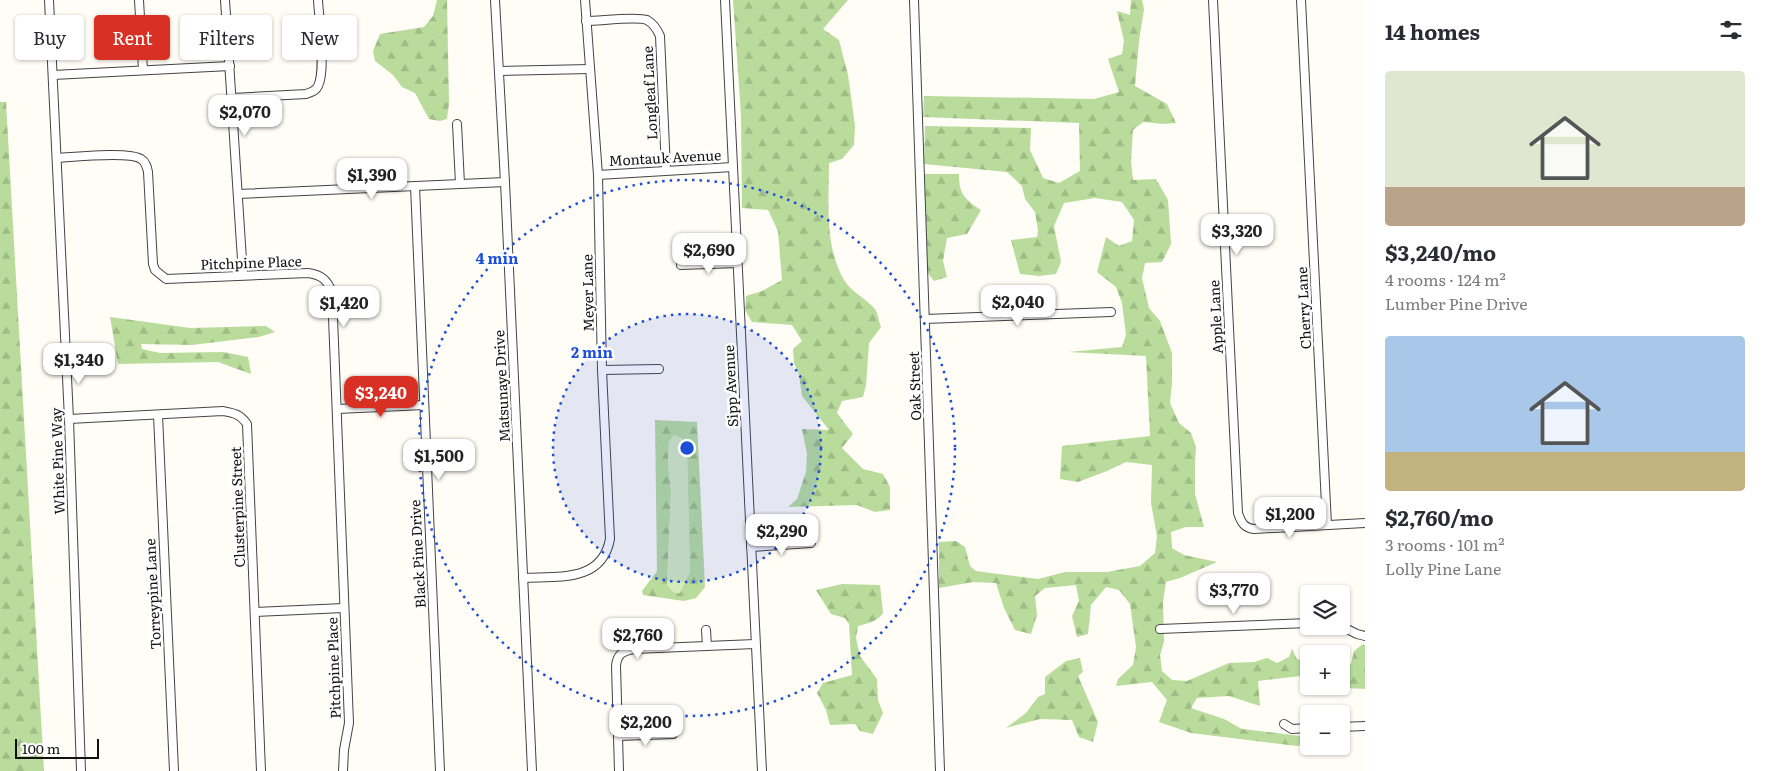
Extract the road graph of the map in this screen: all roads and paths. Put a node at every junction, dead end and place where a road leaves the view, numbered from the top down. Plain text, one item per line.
1 (49, 0) edge
2 (138, 0) edge
3 (226, 0) edge
4 (318, 0) edge
5 (495, 0) edge
6 (585, 0) edge
7 (724, 0) edge
8 (914, 0) edge
9 (1213, 0) edge
10 (1301, 0) edge
11 (586, 21) junction
12 (230, 66) junction
13 (590, 69) junction
14 (142, 70) junction
15 (499, 71) junction
16 (53, 75) junction
17 (232, 98) junction
18 (457, 124) dead end
19 (57, 158) junction
20 (733, 167) junction
21 (666, 170) junction
22 (598, 175) junction
23 (505, 182) junction
24 (460, 184) junction
25 (415, 186) junction
26 (238, 194) junction
27 (737, 262) junction
28 (681, 265) dead end
29 (243, 276) junction
30 (1111, 312) dead end
31 (925, 319) junction
32 (659, 369) dead end
33 (602, 370) junction
34 (424, 405) junction
35 (336, 409) junction
36 (158, 415) junction
37 (69, 419) junction
38 (1365, 523) edge
39 (1327, 526) junction
40 (811, 543) dead end
41 (751, 547) junction
42 (522, 578) junction
43 (344, 608) junction
44 (254, 612) junction
45 (1300, 623) edge
46 (1160, 629) dead end
47 (706, 630) dead end
48 (1350, 630) edge
49 (1365, 636) edge
50 (755, 644) junction
51 (706, 646) junction
52 (1284, 724) dead end
53 (1365, 726) edge
54 (1350, 727) edge
55 (1300, 729) edge
56 (673, 734) dead end
57 (618, 736) junction
58 (81, 771) edge
59 (174, 771) edge
60 (261, 771) edge
61 (343, 771) edge
62 (440, 771) edge
63 (532, 771) edge
64 (619, 771) edge
65 (762, 771) edge
66 (940, 771) edge

1 - 16 street, White Pine Way
2 - 14 street
3 - 12 street
4 - 17 street
5 - 15 street, Matsunaye Drive
6 - 11 street, Meyer Lane
7 - 20 street, Sipp Avenue
8 - 31 street, Oak Street
9 - 39 street, Apple Lane
10 - 39 street, Cherry Lane
11 - 13 street, Meyer Lane
11 - 21 street, Longleaf Lane
12 - 14 street
12 - 17 street
13 - 15 street
13 - 22 street, Meyer Lane
14 - 16 street
15 - 23 street, Matsunaye Drive
16 - 19 street, White Pine Way
17 - 26 street
18 - 24 street
19 - 29 street, Pitchpine Place
19 - 37 street, White Pine Way
20 - 21 street, Montauk Avenue
20 - 27 street, Sipp Avenue
21 - 22 street, Montauk Avenue
22 - 33 street, Meyer Lane
23 - 24 street
23 - 42 street, Matsunaye Drive
24 - 25 street
25 - 26 street
25 - 34 street, Black Pine Drive
26 - 29 street
27 - 28 street
27 - 41 street, Sipp Avenue
29 - 35 street, Pitchpine Place
30 - 31 street
31 - 66 street, Oak Street
32 - 33 street
33 - 42 street, Meyer Lane
34 - 35 street
34 - 62 street, Black Pine Drive
35 - 43 street, Pitchpine Place
36 - 37 street, Clusterpine Street
36 - 44 street, Clusterpine Street
36 - 59 street, Torreypine Lane
37 - 58 street, White Pine Way
38 - 39 street
40 - 41 street
41 - 50 street, Sipp Avenue
42 - 63 street, Matsunaye Drive
43 - 44 street
43 - 61 street, Pitchpine Place
44 - 60 street, Clusterpine Street
45 - 46 street
47 - 51 street
48 - 49 street
50 - 51 street
50 - 65 street, Sipp Avenue
51 - 57 street
52 - 55 street
53 - 54 street
56 - 57 street
57 - 64 street

